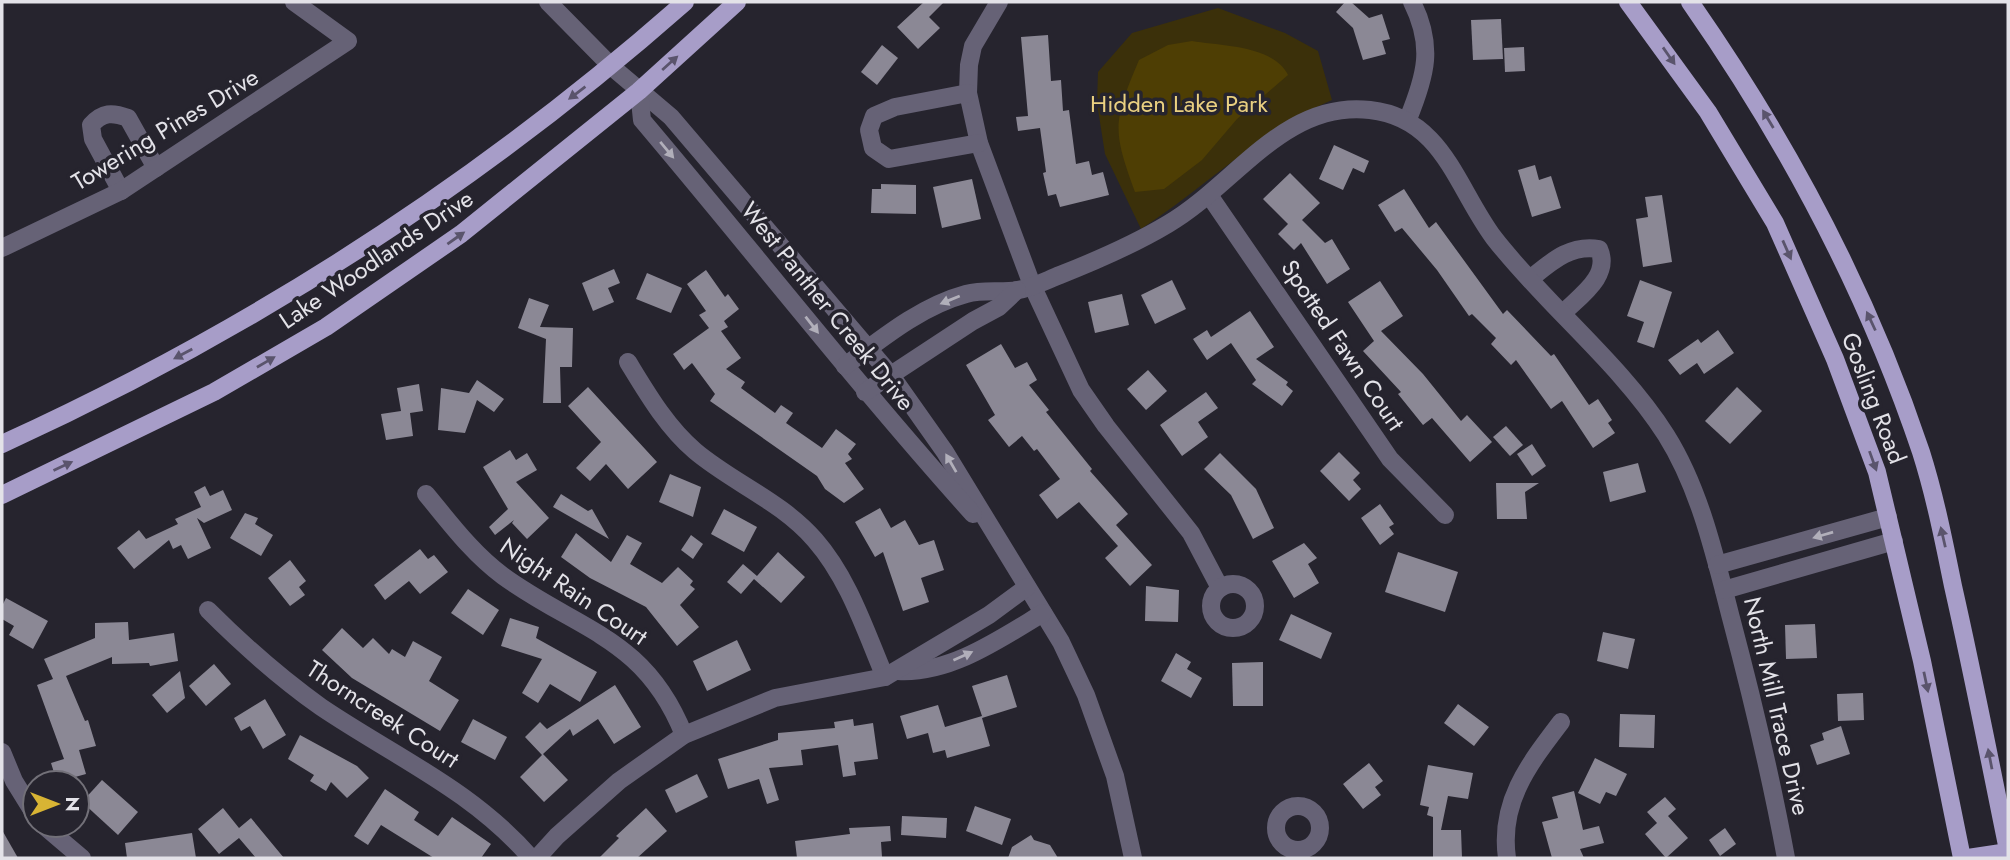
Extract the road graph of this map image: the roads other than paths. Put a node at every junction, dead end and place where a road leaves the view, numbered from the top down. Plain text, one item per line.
1 (294, 2) edge
2 (548, 2) edge
3 (685, 2) edge
4 (737, 2) edge
5 (999, 2) edge
6 (1412, 2) edge
7 (1628, 2) edge
8 (1690, 2) edge
9 (612, 67) junction
10 (639, 91) junction
11 (968, 93) junction
12 (1408, 118) junction
13 (979, 143) junction
14 (156, 169) junction
15 (121, 191) junction
16 (1209, 195) junction
17 (2, 248) edge
18 (1530, 279) junction
19 (1025, 288) junction
20 (1563, 313) junction
21 (868, 348) junction
22 (628, 362) dead end
23 (845, 366) junction
24 (890, 374) junction
25 (865, 393) junction
26 (2, 444) edge
27 (426, 494) dead end
28 (2, 495) edge
29 (1445, 515) dead end
30 (1888, 517) junction
31 (1894, 541) junction
32 (998, 543) junction
33 (1717, 565) junction
34 (1027, 587) junction
35 (1220, 588) dead end
36 (1724, 590) junction
37 (208, 611) dead end
38 (1043, 613) junction
39 (891, 674) junction
40 (1562, 722) dead end
41 (684, 735) junction
42 (2, 752) edge
43 (21, 792) edge
44 (60, 839) edge
45 (2008, 851) edge
46 (82, 858) edge
47 (531, 858) edge
48 (537, 858) edge
49 (1133, 858) edge
50 (1507, 858) edge
51 (1786, 858) edge
52 (1962, 858) edge
53 (1968, 858) edge

1 - 14 street, Towering Pines Drive
2 - 9 street, West Panther Creek Drive
3 - 9 main road, Lake Woodlands Drive
10 -> 4 main road, Lake Woodlands Drive
5 - 11 street
6 - 12 street
7 -> 30 main road, Gosling Road
45 -> 8 main road, Gosling Road
9 - 10 street, West Panther Creek Drive
9 -> 26 main road, Lake Woodlands Drive
10 - 21 street, West Panther Creek Drive
10 -> 23 street, West Panther Creek Drive
28 -> 10 main road, Lake Woodlands Drive
11 - 13 street
11 - 13 street
12 - 16 street
12 - 18 street, North Mill Trace Drive
13 - 19 street
14 - 15 street, Towering Pines Drive
14 - 15 street
15 - 17 street, Towering Pines Drive
16 - 19 street
16 - 29 street, Spotted Fawn Court
18 - 20 street, North Mill Trace Drive
18 - 20 street
19 -> 21 street
19 - 24 street
19 - 35 street
20 - 33 street, North Mill Trace Drive
21 - 23 street
21 - 24 street, West Panther Creek Drive
22 - 39 street
23 - 25 street, West Panther Creek Drive
24 - 25 street
32 -> 24 street, West Panther Creek Drive
25 - 32 street, West Panther Creek Drive
27 - 41 street, Night Rain Court
30 - 31 main road, Gosling Road
30 -> 33 street
31 - 36 street
31 -> 52 main road, Gosling Road
32 - 34 street, West Panther Creek Drive
33 - 36 street, North Mill Trace Drive
34 - 38 street, West Panther Creek Drive
34 - 39 street
36 - 51 street, North Mill Trace Drive
37 - 47 street, Thorncreek Court
39 -> 38 street
38 - 49 street, West Panther Creek Drive
39 - 41 street
40 - 50 street
41 - 48 street
42 - 43 street
44 - 46 street
45 - 53 main road

